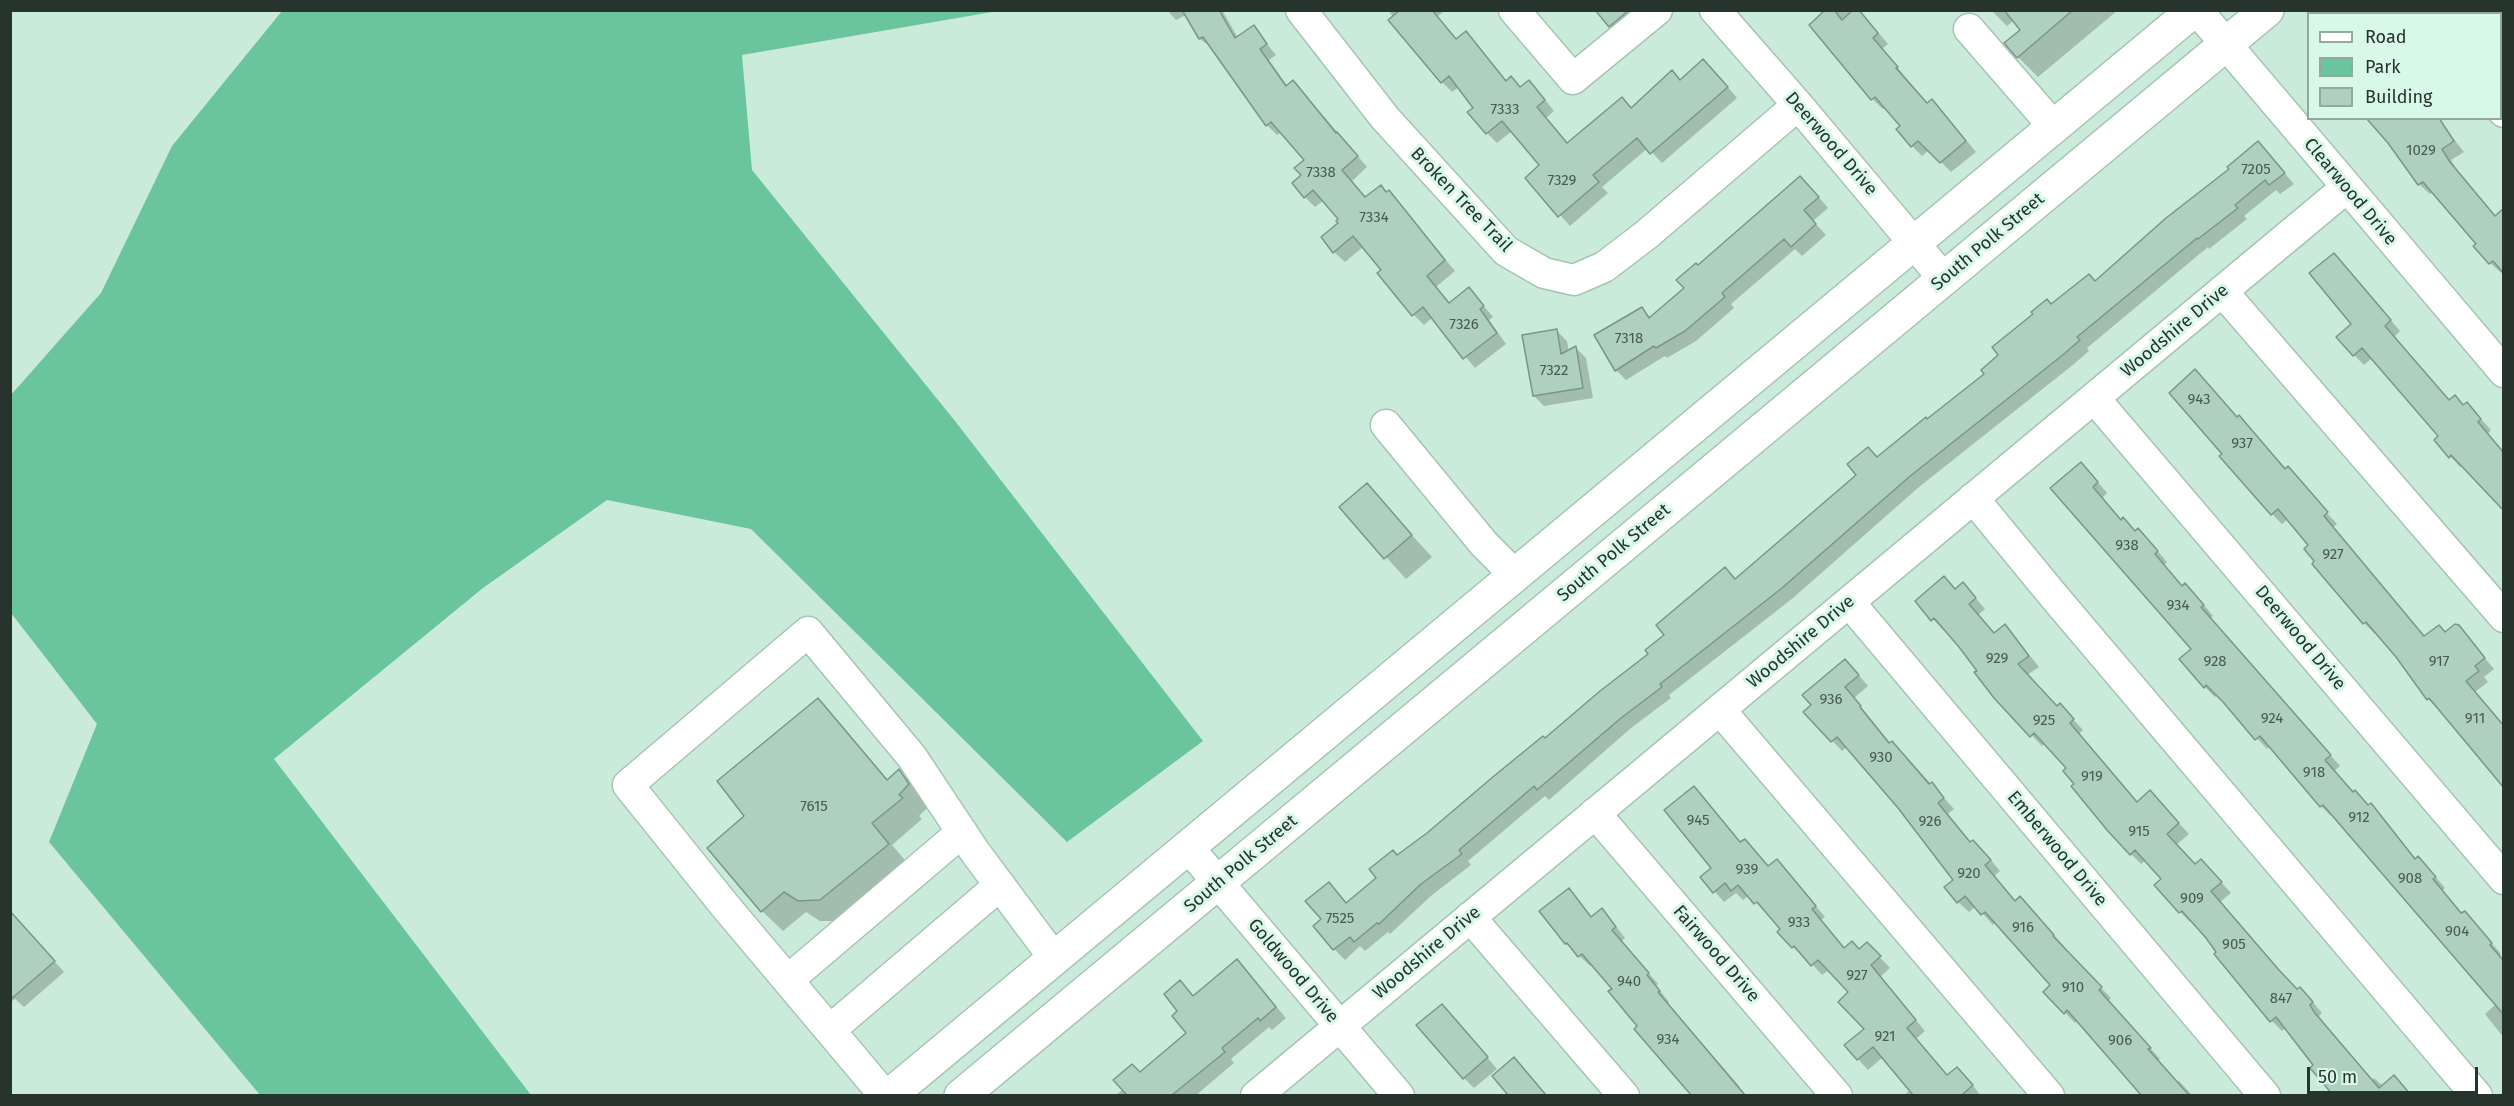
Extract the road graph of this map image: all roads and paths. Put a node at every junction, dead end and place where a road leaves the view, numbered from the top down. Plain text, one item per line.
1 (1301, 10) edge
2 (1514, 10) edge
3 (1657, 10) edge
4 (1715, 10) edge
5 (2195, 10) edge
6 (2267, 10) edge
7 (1969, 29) dead end
8 (2227, 44) junction
9 (1798, 105) junction
10 (2054, 127) junction
11 (2346, 188) junction
12 (1915, 242) junction
13 (1944, 279) junction
14 (2223, 291) junction
15 (2504, 372) edge
16 (2094, 398) junction
17 (1386, 425) dead end
18 (1974, 498) junction
19 (1515, 575) junction
20 (1849, 602) junction
21 (1545, 611) junction
22 (2504, 617) edge
23 (1720, 710) junction
24 (1595, 813) junction
25 (962, 832) junction
26 (1188, 847) junction
27 (2504, 879) edge
28 (1218, 883) junction
29 (1000, 885) junction
30 (1470, 917) junction
31 (1054, 958) junction
32 (788, 980) junction
33 (1339, 1026) junction
34 (830, 1030) junction
35 (887, 1095) edge
36 (961, 1095) edge
37 (1256, 1095) edge
38 (1399, 1095) edge
39 (1624, 1095) edge
40 (1837, 1095) edge
41 (2049, 1095) edge
42 (2265, 1095) edge
43 (2477, 1095) edge

1 - 9 street, Broken Tree Trail
2 - 3 street
4 - 9 street, Deerwood Drive
5 - 8 street, Clearwood Drive
5 - 10 main road
6 - 8 main road, South Polk Street
7 - 10 street
8 - 11 street, Clearwood Drive
8 - 13 main road, South Polk Street
9 - 12 street, Deerwood Drive
10 - 12 main road
11 - 14 street, Woodshire Drive
11 - 15 street, Clearwood Drive
12 - 13 street, Deerwood Drive
12 - 19 main road
13 - 21 main road, South Polk Street
14 - 16 street, Woodshire Drive
14 - 22 street
16 - 18 street, Woodshire Drive
16 - 27 street, Deerwood Drive
17 - 19 street
18 - 20 street, Woodshire Drive
18 - 43 street
19 - 21 main road
19 - 26 main road
20 - 23 street, Woodshire Drive
20 - 42 street, Emberwood Drive
21 - 28 main road, South Polk Street
23 - 24 street, Woodshire Drive
23 - 41 street
24 - 30 street, Woodshire Drive
24 - 40 street, Fairwood Drive
25 - 29 street
25 - 32 street
25 - 32 street
26 - 28 street, Goldwood Drive
26 - 31 main road
28 - 33 street, Goldwood Drive
28 - 36 main road, South Polk Street
29 - 31 street
29 - 34 street
30 - 33 street, Woodshire Drive
30 - 39 street
31 - 35 main road
32 - 34 street
33 - 37 street, Woodshire Drive
33 - 38 street, Goldwood Drive
34 - 35 street

